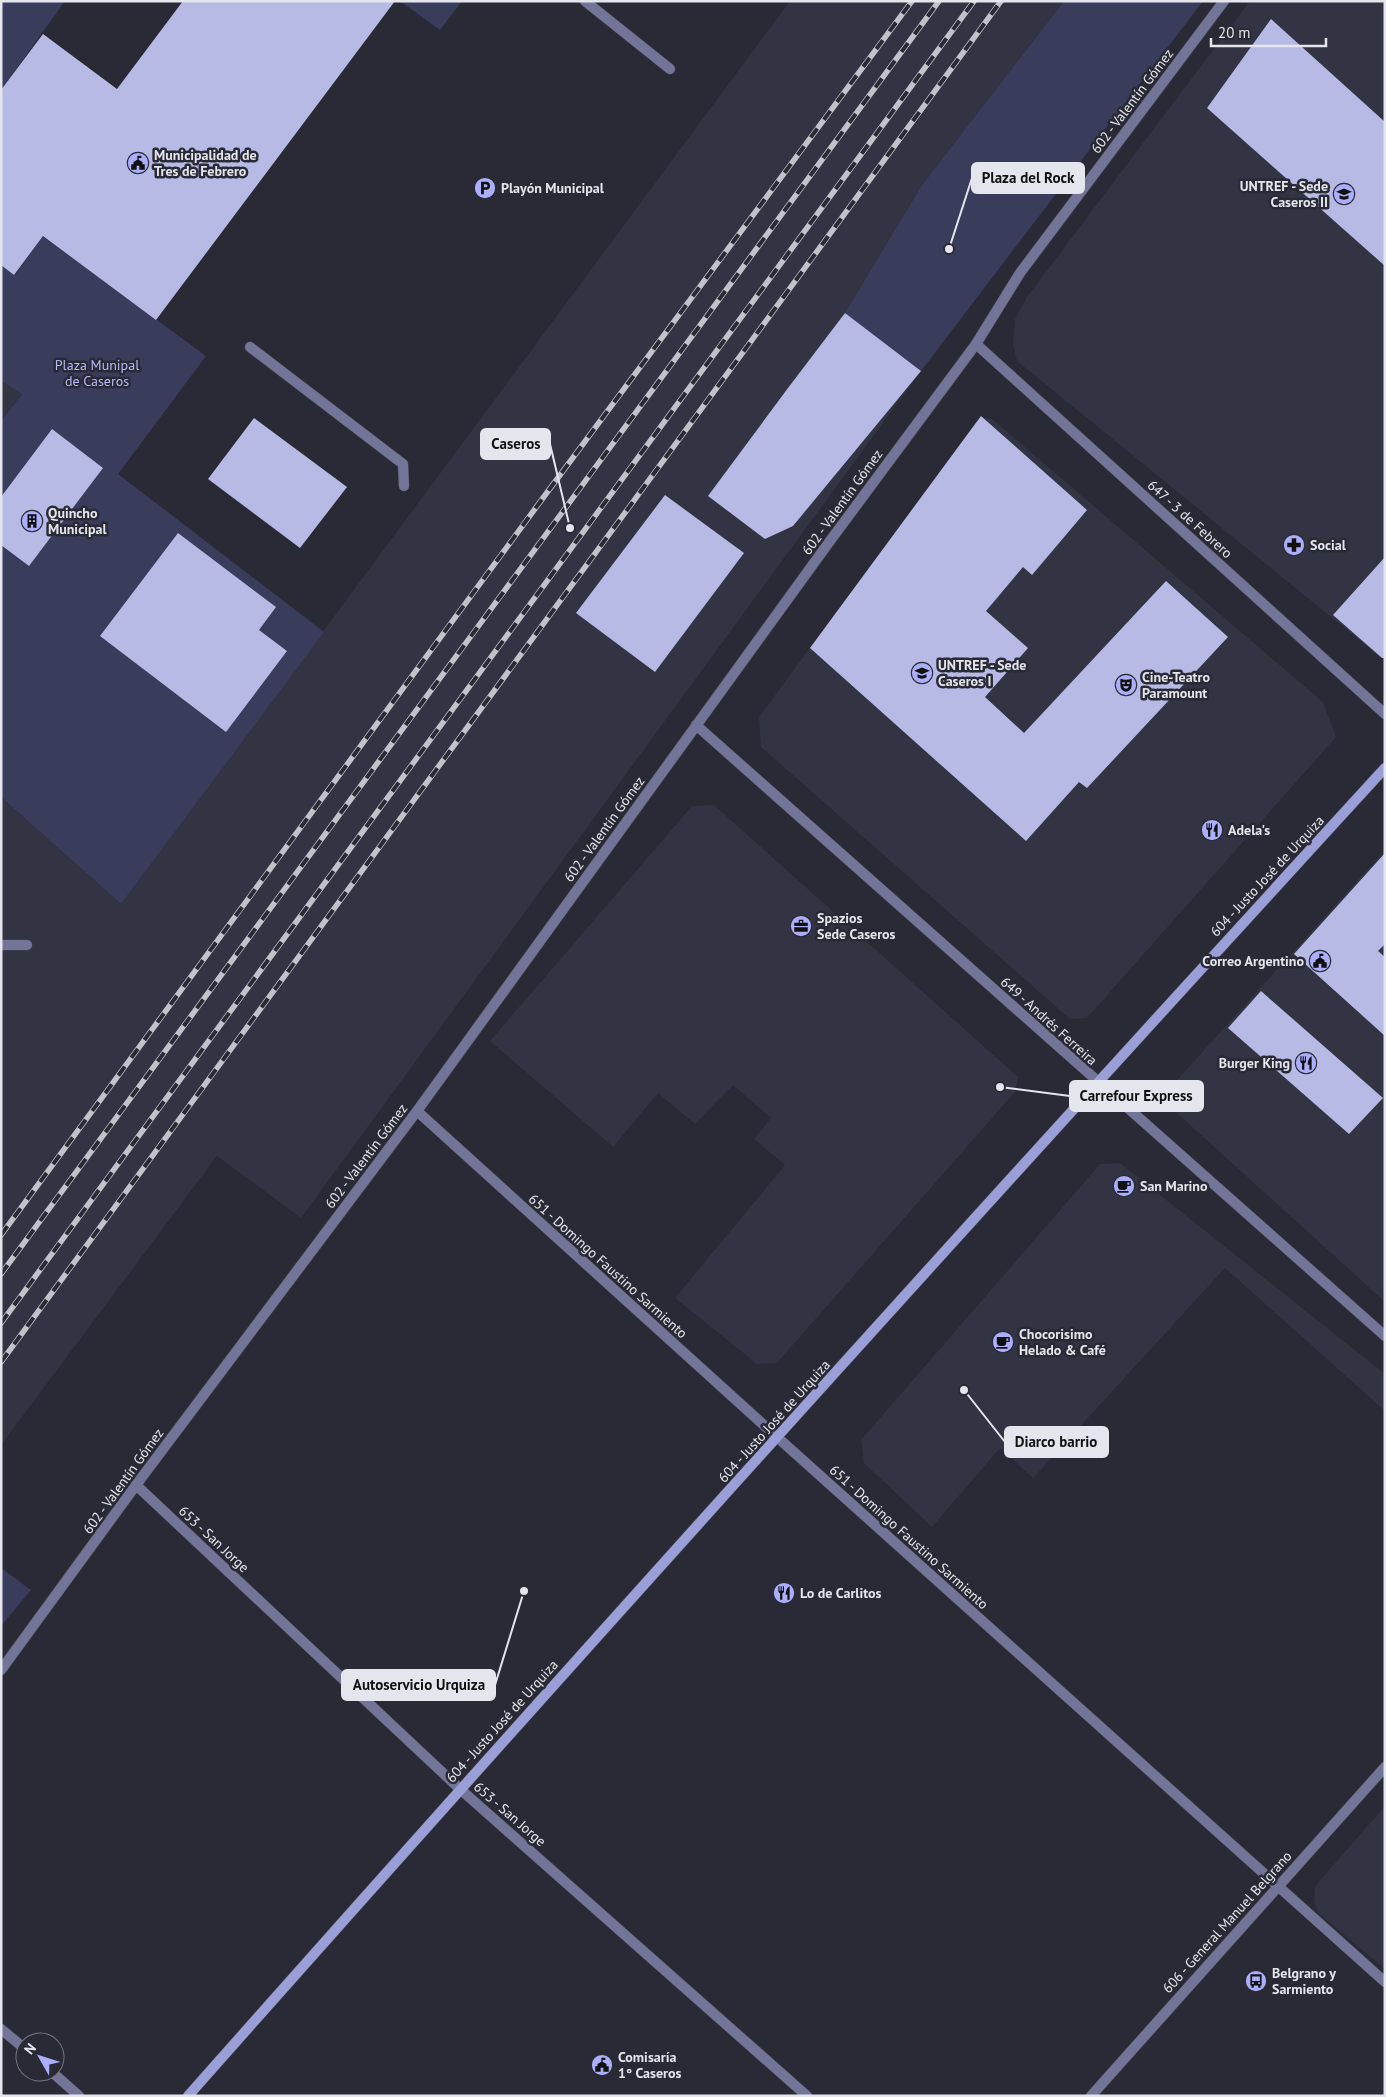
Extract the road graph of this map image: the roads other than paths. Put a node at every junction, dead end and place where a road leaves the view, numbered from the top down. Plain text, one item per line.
1 (585, 1) edge
2 (1224, 1) edge
3 (670, 69) dead end
4 (976, 344) junction
5 (250, 347) dead end
6 (404, 486) dead end
7 (1385, 714) edge
8 (696, 725) junction
9 (1385, 768) edge
10 (1, 945) edge
11 (27, 945) dead end
12 (1097, 1082) junction
13 (417, 1111) junction
14 (1385, 1336) edge
15 (777, 1437) junction
16 (136, 1485) junction
17 (23, 1641) junction
18 (1, 1662) edge
19 (1, 1670) edge
20 (1385, 1767) edge
21 (460, 1789) junction
22 (1278, 1886) junction
23 (1385, 1982) edge
24 (1, 2029) edge
25 (15, 2041) edge
26 (63, 2082) edge
27 (79, 2096) edge
28 (188, 2096) edge
29 (807, 2096) edge
30 (1091, 2096) edge

1 - 3 street
2 - 4 street, 602 - Valentín Gómez
4 - 7 street, 647 - 3 de Febrero
4 - 8 street, 602 - Valentín Gómez
5 - 6 street
8 - 12 street, 649 - Andrés Ferreira
8 - 13 street, 602 - Valentín Gómez
9 - 12 main road, 604 - Justo José de Urquiza
10 - 11 street
12 - 14 street, 649 - Andrés Ferreira
12 - 15 main road, 604 - Justo José de Urquiza
13 - 15 street, 651 - Domingo Faustino Sarmiento
13 - 16 street, 602 - Valentín Gómez
15 - 21 main road, 604 - Justo José de Urquiza
15 - 22 street, 651 - Domingo Faustino Sarmiento
16 - 17 street, 602 - Valentín Gómez
16 - 21 street, 653 - San Jorge
17 - 18 street
17 - 19 street, 602 - Valentín Gómez
20 - 22 street, 606 - General Manuel Belgrano
21 - 28 main road, 604 - Justo José de Urquiza
21 - 29 street, 653 - San Jorge
22 - 23 street, 651 - Domingo Faustino Sarmiento
22 - 30 street, 606 - General Manuel Belgrano
24 - 25 street
26 - 27 street

